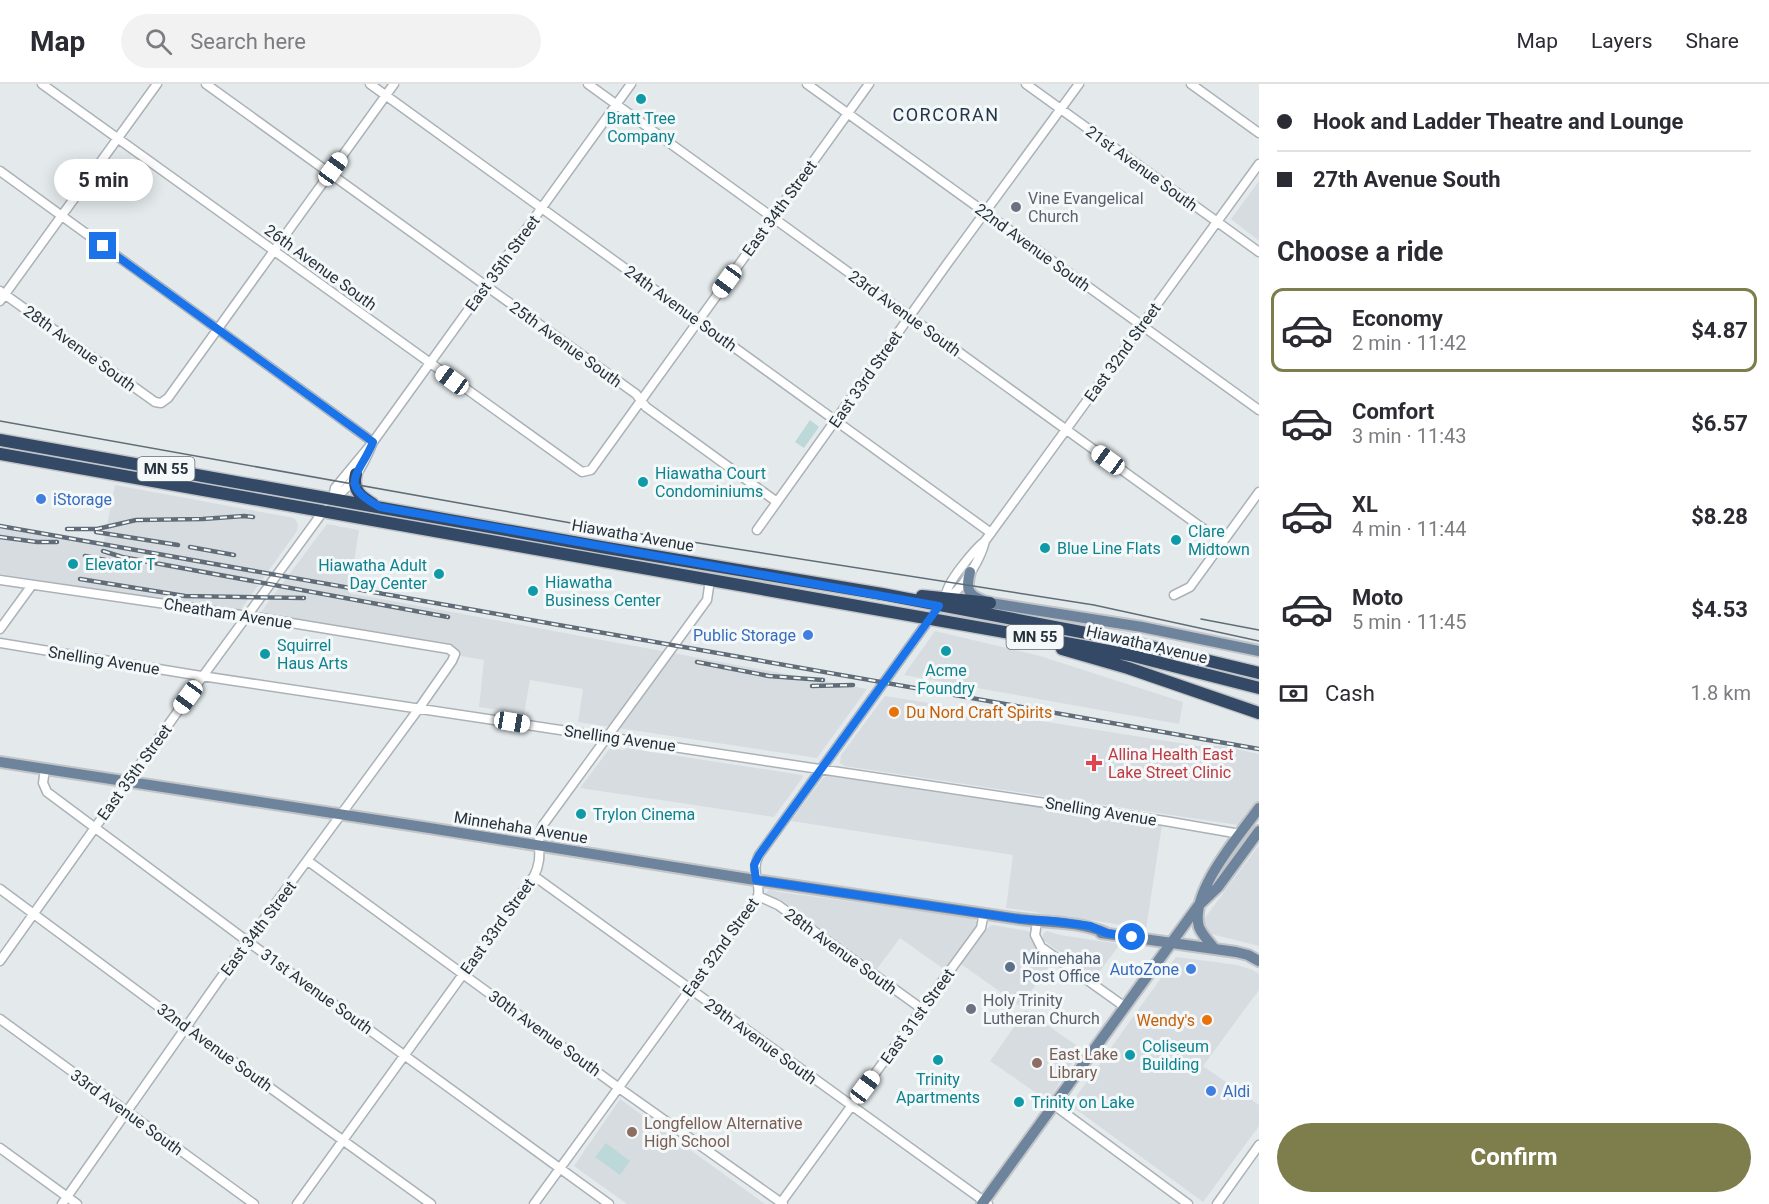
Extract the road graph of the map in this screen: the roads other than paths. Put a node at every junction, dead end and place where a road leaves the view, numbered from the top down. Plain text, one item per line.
1 (42, 84) edge
2 (157, 84) edge
3 (206, 84) edge
4 (370, 84) edge
5 (394, 84) edge
6 (588, 84) edge
7 (632, 84) edge
8 (807, 84) edge
9 (869, 84) edge
10 (1026, 84) edge
11 (1079, 84) edge
12 (1191, 84) edge
13 (386, 96) junction
14 (616, 105) junction
15 (1061, 109) junction
16 (847, 114) junction
17 (1259, 133) edge
18 (118, 138) junction
19 (1259, 164) edge
20 (0, 171) edge
21 (330, 174) junction
22 (542, 209) junction
23 (985, 213) junction
24 (61, 216) junction
25 (772, 217) junction
26 (1216, 221) junction
27 (273, 251) junction
28 (1259, 252) edge
29 (486, 286) junction
30 (2, 295) edge
31 (910, 316) junction
32 (699, 321) junction
33 (1141, 326) junction
34 (217, 328) junction
35 (430, 364) junction
36 (641, 400) junction
37 (1259, 410) edge
38 (836, 420) junction
39 (1066, 429) junction
40 (0, 440) edge
41 (373, 442) junction
42 (0, 454) edge
43 (582, 472) joint
44 (356, 474) junction
45 (1259, 492) edge
46 (333, 498) junction
47 (777, 502) junction
48 (380, 507) junction
49 (324, 510) junction
50 (757, 530) dead end
51 (991, 533) junction
52 (985, 541) junction
53 (1222, 543) junction
54 (970, 572) junction
55 (0, 580) edge
56 (710, 580) junction
57 (32, 585) junction
58 (1174, 595) dead end
59 (942, 602) junction
60 (990, 603) junction
61 (246, 616) junction
62 (930, 618) junction
63 (0, 630) edge
64 (1004, 632) junction
65 (0, 643) edge
66 (1259, 651) edge
67 (455, 654) joint
68 (1259, 673) edge
69 (203, 676) junction
70 (1259, 687) edge
71 (420, 707) junction
72 (1259, 713) edge
73 (606, 737) junction
74 (0, 762) edge
75 (821, 768) junction
76 (45, 769) junction
77 (128, 783) junction
78 (1259, 808) edge
79 (341, 815) junction
80 (94, 828) junction
81 (1259, 831) edge
82 (1240, 834) junction
83 (540, 845) junction
84 (308, 861) junction
85 (534, 876) junction
86 (756, 880) junction
87 (0, 889) edge
88 (758, 896) junction
89 (1198, 906) junction
90 (984, 913) junction
91 (33, 914) junction
92 (1037, 922) junction
93 (247, 942) junction
94 (1171, 942) junction
95 (1215, 949) junction
96 (0, 961) edge
97 (1259, 961) edge
98 (463, 973) junction
99 (690, 989) junction
100 (1125, 1007) junction
101 (922, 1009) junction
102 (0, 1019) edge
103 (186, 1027) junction
104 (405, 1054) junction
105 (619, 1088) junction
106 (1054, 1105) junction
107 (851, 1106) junction
108 (127, 1111) junction
109 (343, 1139) junction
110 (1259, 1145) edge
111 (0, 1148) edge
112 (560, 1168) junction
113 (64, 1200) edge
114 (984, 1203) edge
115 (77, 1204) edge
116 (254, 1204) edge
117 (297, 1204) edge
118 (431, 1204) edge
119 (534, 1204) edge
120 (609, 1204) edge
121 (781, 1204) edge
122 (1188, 1204) edge
123 (1217, 1204) edge

1 - 18 street, 26th Avenue South
2 - 18 street
3 - 21 street, 25th Avenue South
4 - 13 street, 24th Avenue South
5 - 13 street
6 - 14 street, 23rd Avenue South
7 - 14 street, East 35th Street
8 - 16 street, 22nd Avenue South
9 - 16 street, East 34th Street
10 - 15 street, 21st Avenue South
11 - 15 street, East 33rd Street
12 - 17 street
13 - 21 street
13 - 22 street, 24th Avenue South
14 - 22 street, East 35th Street
14 - 25 street, 23rd Avenue South
15 - 23 street, East 33rd Street
15 - 26 street, 21st Avenue South
16 - 23 street, 22nd Avenue South
16 - 25 street, East 34th Street
18 - 24 street
18 - 27 street, 26th Avenue South
19 - 26 street, East 32nd Street
20 - 24 street
21 - 27 street
21 - 29 street, 25th Avenue South
22 - 29 street, East 35th Street
22 - 32 street, 24th Avenue South
23 - 31 street, East 33rd Street
23 - 33 street, 22nd Avenue South
24 - 30 street
24 - 34 street
25 - 31 street, 23rd Avenue South
25 - 32 street, East 34th Street
26 - 28 street, 21st Avenue South
26 - 33 street, East 32nd Street
27 - 34 street
27 - 35 street, 26th Avenue South
29 - 35 street, East 35th Street
29 - 36 street, 25th Avenue South
30 - 34 street, 28th Avenue South
31 - 38 street, East 33rd Street
31 - 39 street, 23rd Avenue South
32 - 36 street, East 34th Street
32 - 38 street, 24th Avenue South
33 - 37 street, 22nd Avenue South
33 - 39 street, East 32nd Street
34 - 41 street
35 - 41 street, East 35th Street
35 - 43 street, 26th Avenue South
36 - 43 street, East 34th Street
36 - 47 street, 25th Avenue South
38 - 47 street, East 33rd Street
38 - 51 street, 24th Avenue South
39 - 51 street, East 32nd Street
39 - 53 street, 23rd Avenue South
40 - 46 highway, Hiawatha Avenue / MN 55
41 - 44 street, East 35th Street
41 - 46 street, East 35th Street
42 - 49 highway, Hiawatha Avenue / MN 55
44 - 46 street, East 35th Street
44 - 48 highway
45 - 53 street
46 - 48 highway, Hiawatha Avenue / MN 55
46 - 49 street, East 35th Street
47 - 50 street, East 33rd Street
48 - 59 highway, Hiawatha Avenue / MN 55
49 - 56 highway, Hiawatha Avenue / MN 55
49 - 61 street, East 35th Street
51 - 52 street, East 32nd Street
52 - 54 street, East 32nd Street
52 - 59 street, East 32nd Street
53 - 58 street
54 - 59 street, East 32nd Street
54 - 60 main road
55 - 57 street, Cheatham Avenue
56 - 62 highway, Hiawatha Avenue / MN 55
56 - 73 street, East 33rd Street
57 - 61 street, Cheatham Avenue
57 - 63 street
59 - 60 highway
59 - 62 street, East 32nd Street
59 - 68 highway, Hiawatha Avenue / MN 55
60 - 66 main road
61 - 67 street, Cheatham Avenue
61 - 69 street, East 35th Street
62 - 64 highway, Hiawatha Avenue / MN 55
62 - 75 street, East 32nd Street
64 - 70 highway, Hiawatha Avenue / MN 55
64 - 72 highway
65 - 69 street, Snelling Avenue
67 - 71 street, East 34th Street
69 - 71 street, Snelling Avenue
69 - 77 street, East 35th Street
71 - 73 street, Snelling Avenue
71 - 79 street, East 34th Street
73 - 75 street, Snelling Avenue
73 - 83 street, East 33rd Street
74 - 76 main road, Minnehaha Avenue
75 - 82 street, Snelling Avenue
75 - 86 street, East 32nd Street
76 - 77 main road, Minnehaha Avenue
76 - 80 street, 31st Avenue South
77 - 79 main road, Minnehaha Avenue
77 - 80 street, East 35th Street
78 - 82 main road
79 - 83 main road, Minnehaha Avenue
79 - 84 street, East 34th Street
80 - 91 street, East 35th Street
80 - 93 street, 31st Avenue South
81 - 89 main road
82 - 89 main road
83 - 85 street, East 33rd Street
83 - 86 main road, Minnehaha Avenue
84 - 93 street, East 34th Street
84 - 98 street, 30th Avenue South
85 - 98 street, East 33rd Street
85 - 99 street, 29th Avenue South
86 - 88 street, East 32nd Street
86 - 90 main road, Minnehaha Avenue
87 - 91 street, 32nd Avenue South
88 - 99 street, East 32nd Street
88 - 101 street, 28th Avenue South
89 - 94 main road
89 - 95 main road
90 - 92 main road, Minnehaha Avenue
90 - 101 street, East 31st Street
91 - 96 street, East 35th Street
91 - 103 street, 32nd Avenue South
92 - 94 main road, Minnehaha Avenue
92 - 100 street
93 - 103 street, East 34th Street
93 - 104 street, 31st Avenue South
94 - 95 main road
94 - 100 main road
95 - 97 main road
98 - 104 street, East 33rd Street
98 - 105 street, 30th Avenue South
99 - 105 street, East 32nd Street
99 - 107 street, 29th Avenue South
100 - 106 main road
101 - 107 street, East 31st Street
102 - 108 street, 33rd Avenue South
103 - 108 street, East 34th Street
103 - 109 street, 32nd Avenue South
104 - 109 street, East 33rd Street
104 - 112 street, 31st Avenue South
105 - 112 street, East 32nd Street
105 - 121 street, 30th Avenue South
106 - 114 main road
106 - 122 street
107 - 114 street, 29th Avenue South
107 - 121 street, East 31st Street
108 - 113 street, East 34th Street
108 - 116 street, 33rd Avenue South
109 - 117 street, East 33rd Street
109 - 118 street, 32nd Avenue South
110 - 123 street
111 - 113 street
112 - 119 street, East 32nd Street
112 - 120 street, 31st Avenue South
113 - 115 street

